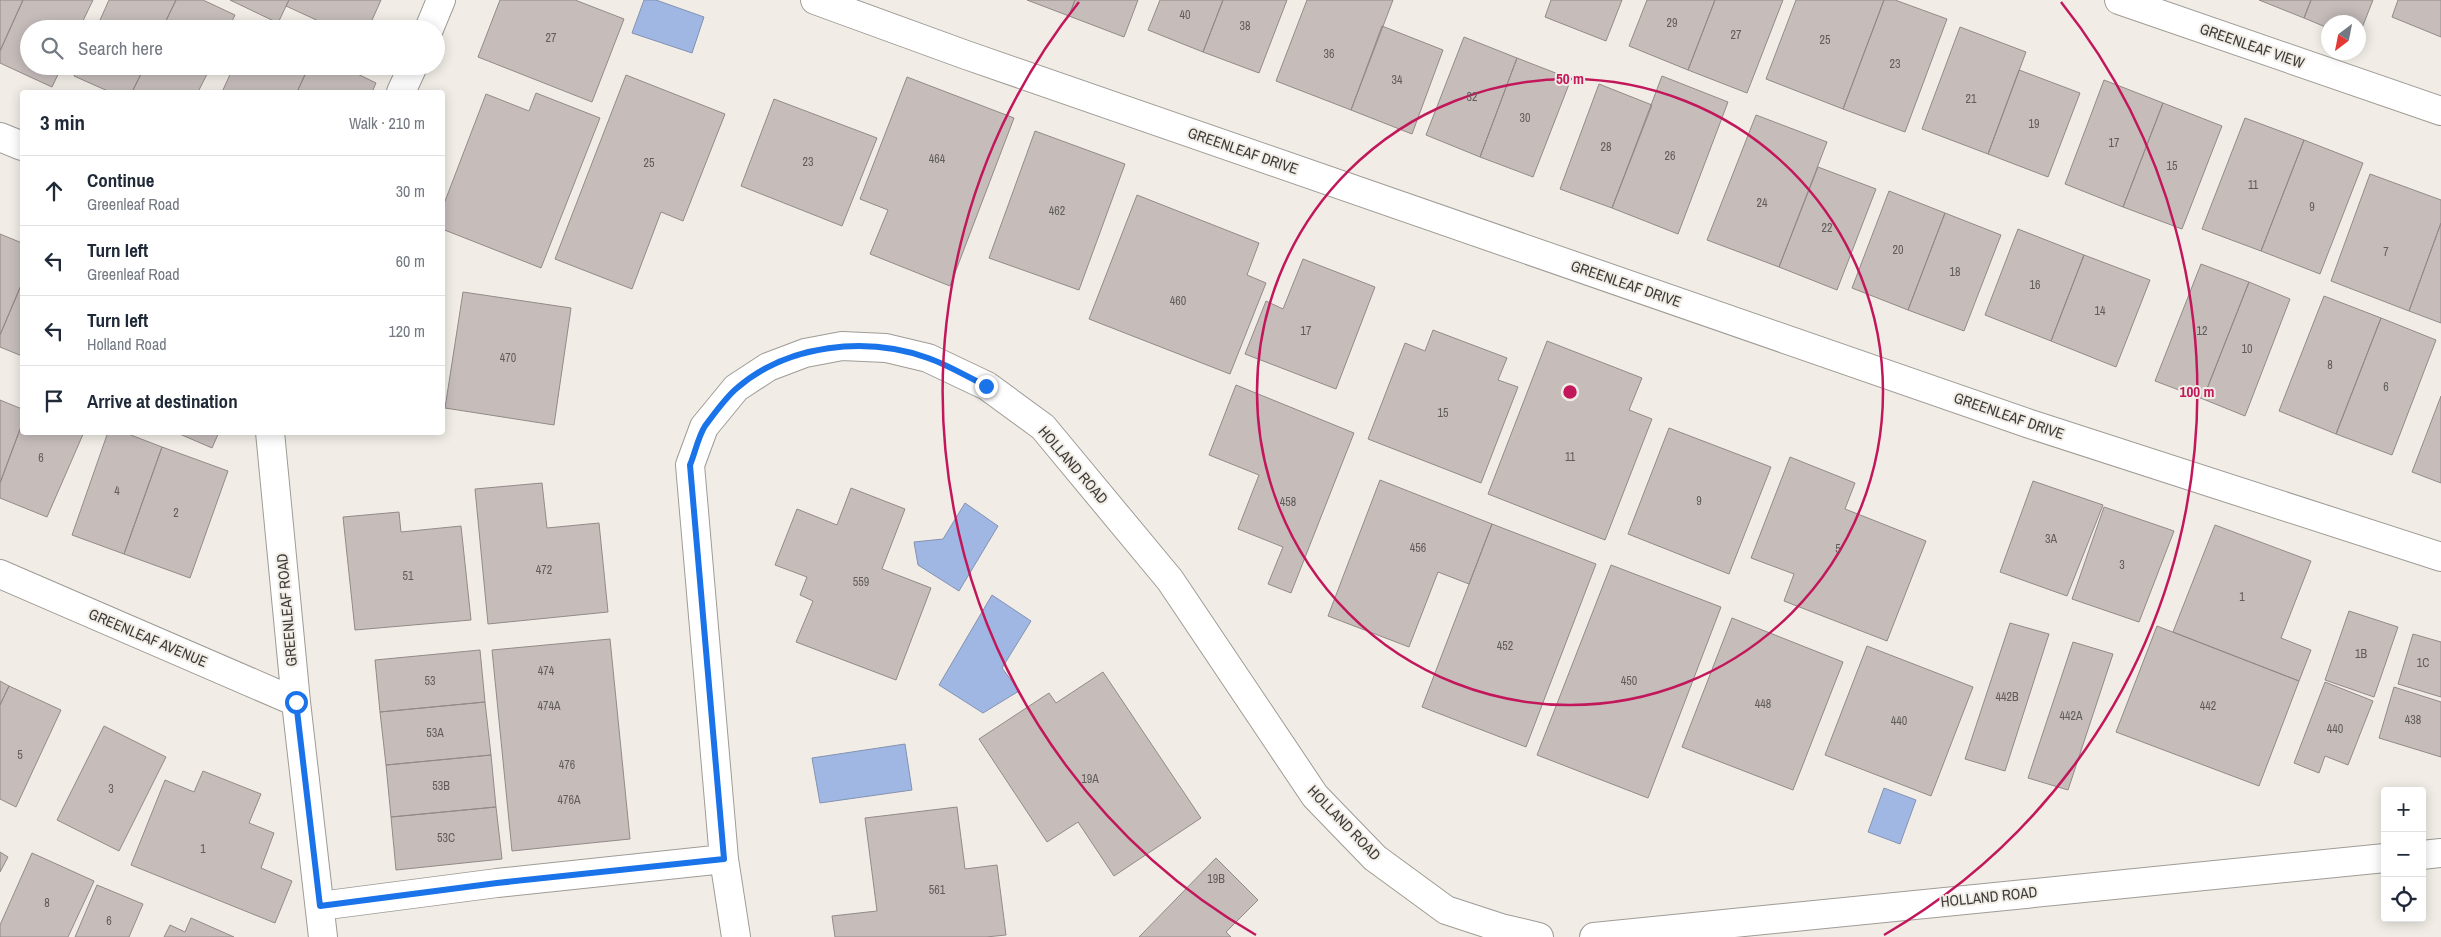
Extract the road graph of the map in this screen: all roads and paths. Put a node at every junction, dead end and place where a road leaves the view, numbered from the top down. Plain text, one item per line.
1 (441, 0) edge
2 (815, 0) edge
3 (2119, 0) edge
4 (433, 20) edge
5 (408, 75) edge
6 (402, 90) edge
7 (2441, 111) edge
8 (0, 137) edge
9 (20, 145) edge
10 (270, 435) edge
11 (2441, 557) edge
12 (0, 574) edge
13 (296, 702) junction
14 (2381, 858) edge
15 (724, 859) junction
16 (320, 906) junction
17 (323, 937) edge
18 (736, 937) edge
19 (1539, 937) edge
20 (1594, 937) edge

1 - 4 street
2 - 11 street, GREENLEAF DRIVE
3 - 7 street, GREENLEAF VIEW
5 - 6 street
8 - 9 street
10 - 13 street, GREENLEAF ROAD
12 - 13 street, GREENLEAF AVENUE
13 - 16 street, GREENLEAF ROAD
14 - 20 street, HOLLAND ROAD
15 - 16 street
15 - 18 street, HOLLAND ROAD
15 - 19 street, HOLLAND ROAD
16 - 17 street, GREENLEAF ROAD

